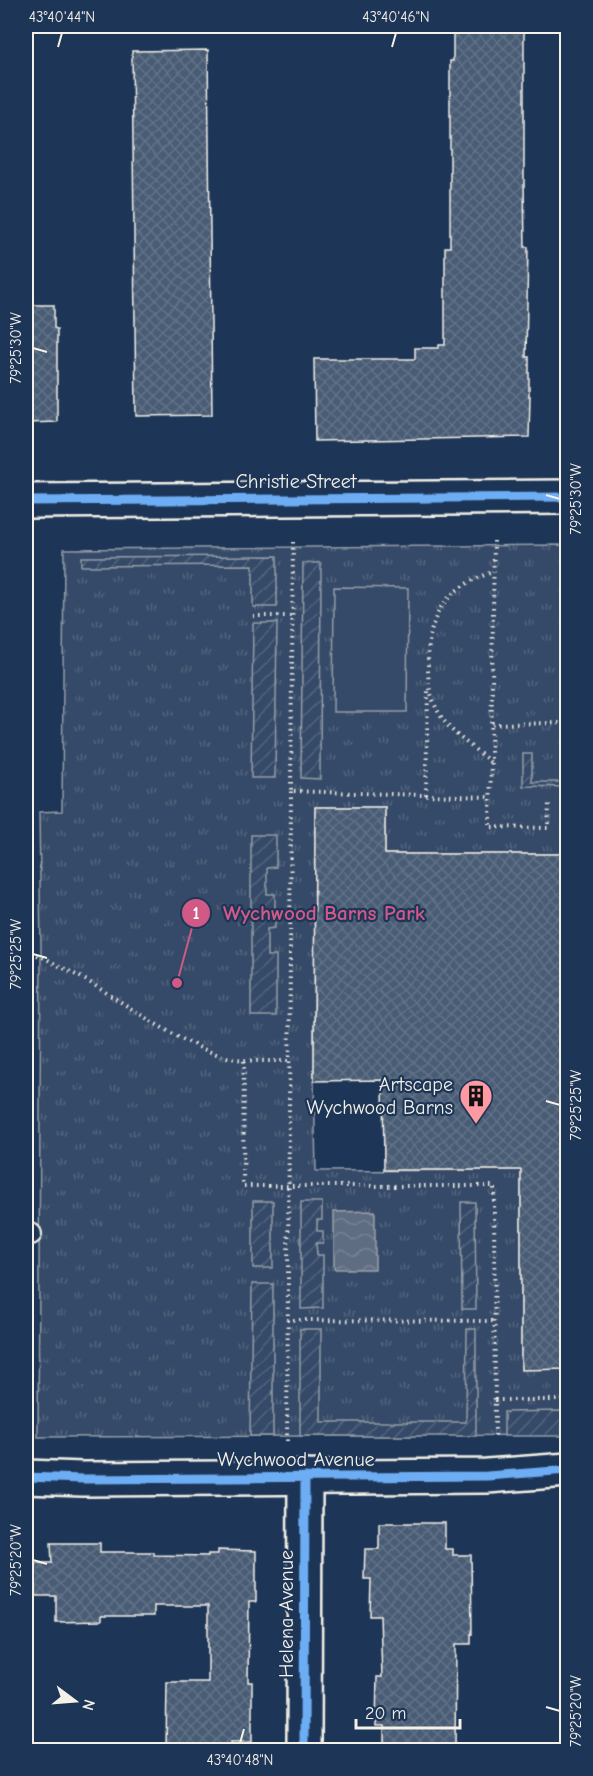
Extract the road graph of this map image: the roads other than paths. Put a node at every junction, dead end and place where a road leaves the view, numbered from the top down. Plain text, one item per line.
1 (567, 497) edge
2 (26, 501) edge
3 (567, 1470) edge
4 (26, 1477) edge
5 (305, 1477) junction
6 (304, 1750) edge

1 - 2 street, Christie Street
3 - 5 street, Wychwood Avenue
4 - 5 street, Wychwood Avenue
5 - 6 street, Helena Avenue

